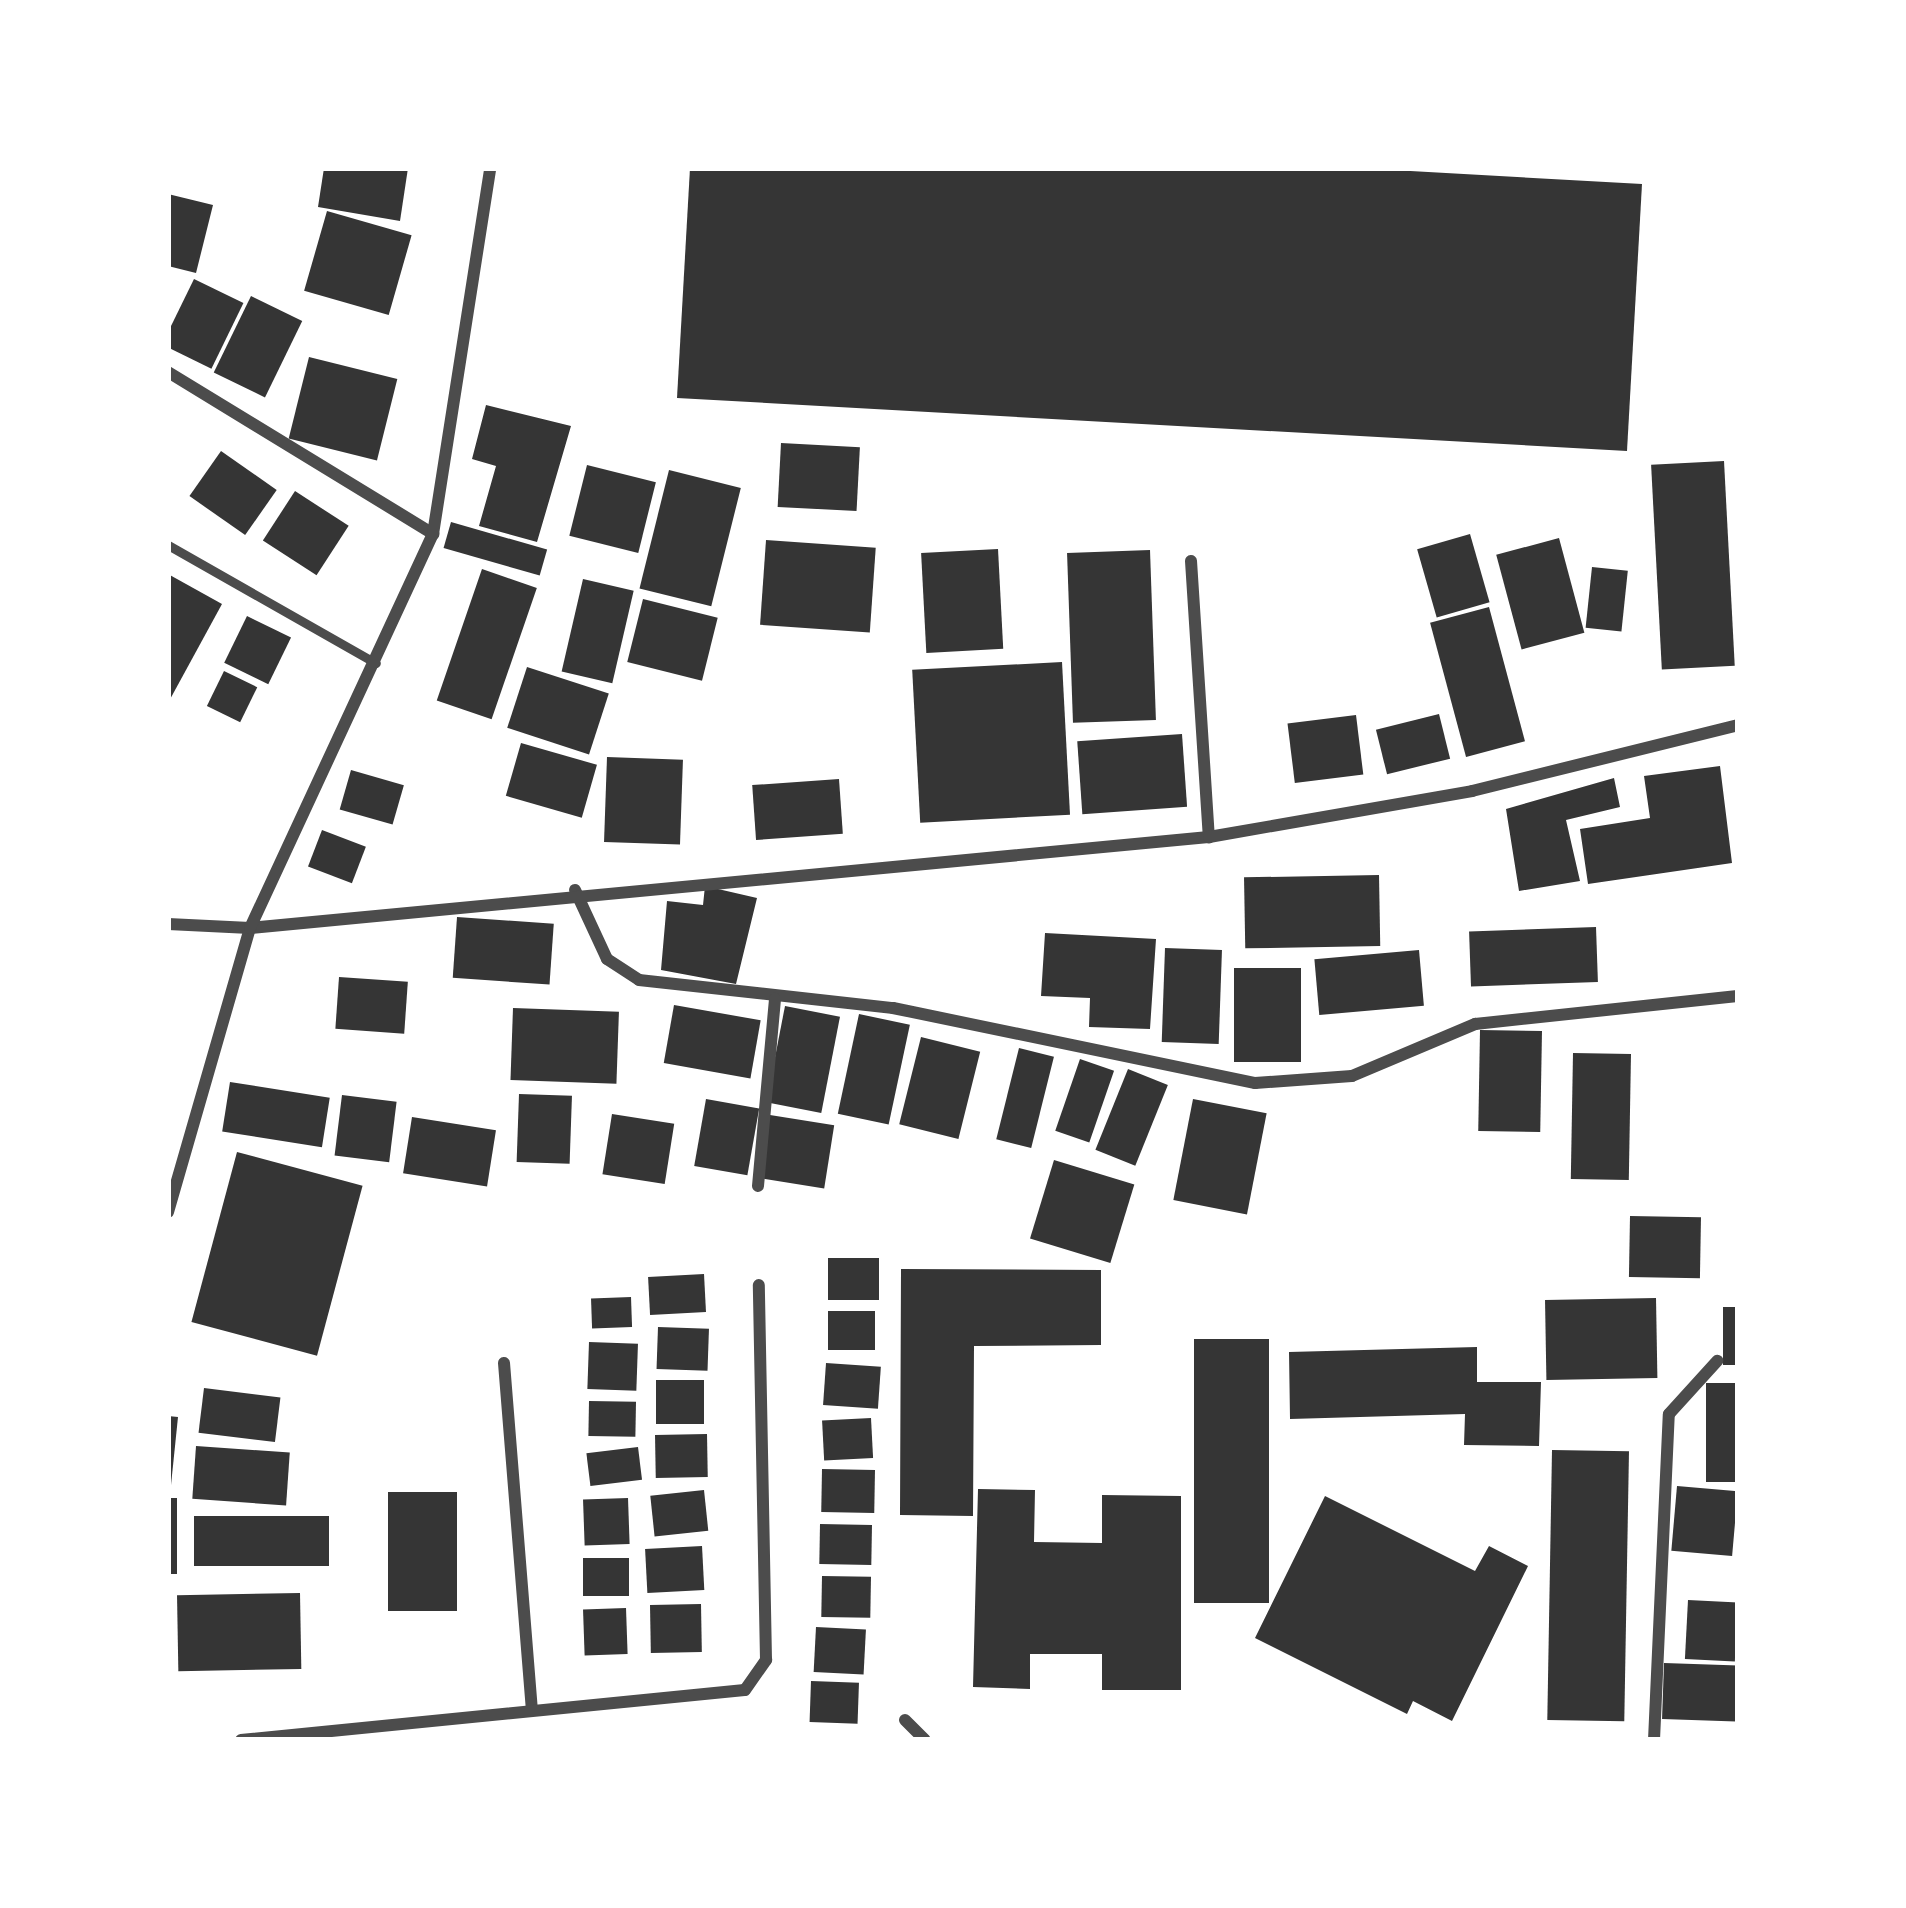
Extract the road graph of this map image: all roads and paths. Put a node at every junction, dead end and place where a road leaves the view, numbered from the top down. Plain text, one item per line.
1 (490, 168) edge
2 (168, 373) edge
3 (433, 534) junction
4 (168, 545) edge
5 (1191, 561) dead end
6 (376, 663) junction
7 (1738, 725) edge
8 (1209, 837) junction
9 (575, 890) junction
10 (168, 924) edge
11 (250, 928) junction
12 (1738, 996) edge
13 (776, 999) junction
14 (758, 1186) dead end
15 (168, 1212) edge
16 (759, 1285) dead end
17 (1717, 1361) dead end
18 (504, 1364) dead end
19 (532, 1710) junction
20 (905, 1720) dead end
21 (242, 1740) edge
22 (925, 1740) edge
23 (1654, 1740) edge

1 - 3 street
2 - 3 street
3 - 6 street
4 - 6 lane
5 - 8 street
6 - 11 street
7 - 8 street
8 - 9 street
9 - 11 street
9 - 13 street
10 - 11 street
11 - 15 street
12 - 13 street
13 - 14 street
16 - 19 street
17 - 23 street
18 - 19 street
19 - 21 street
20 - 22 street

